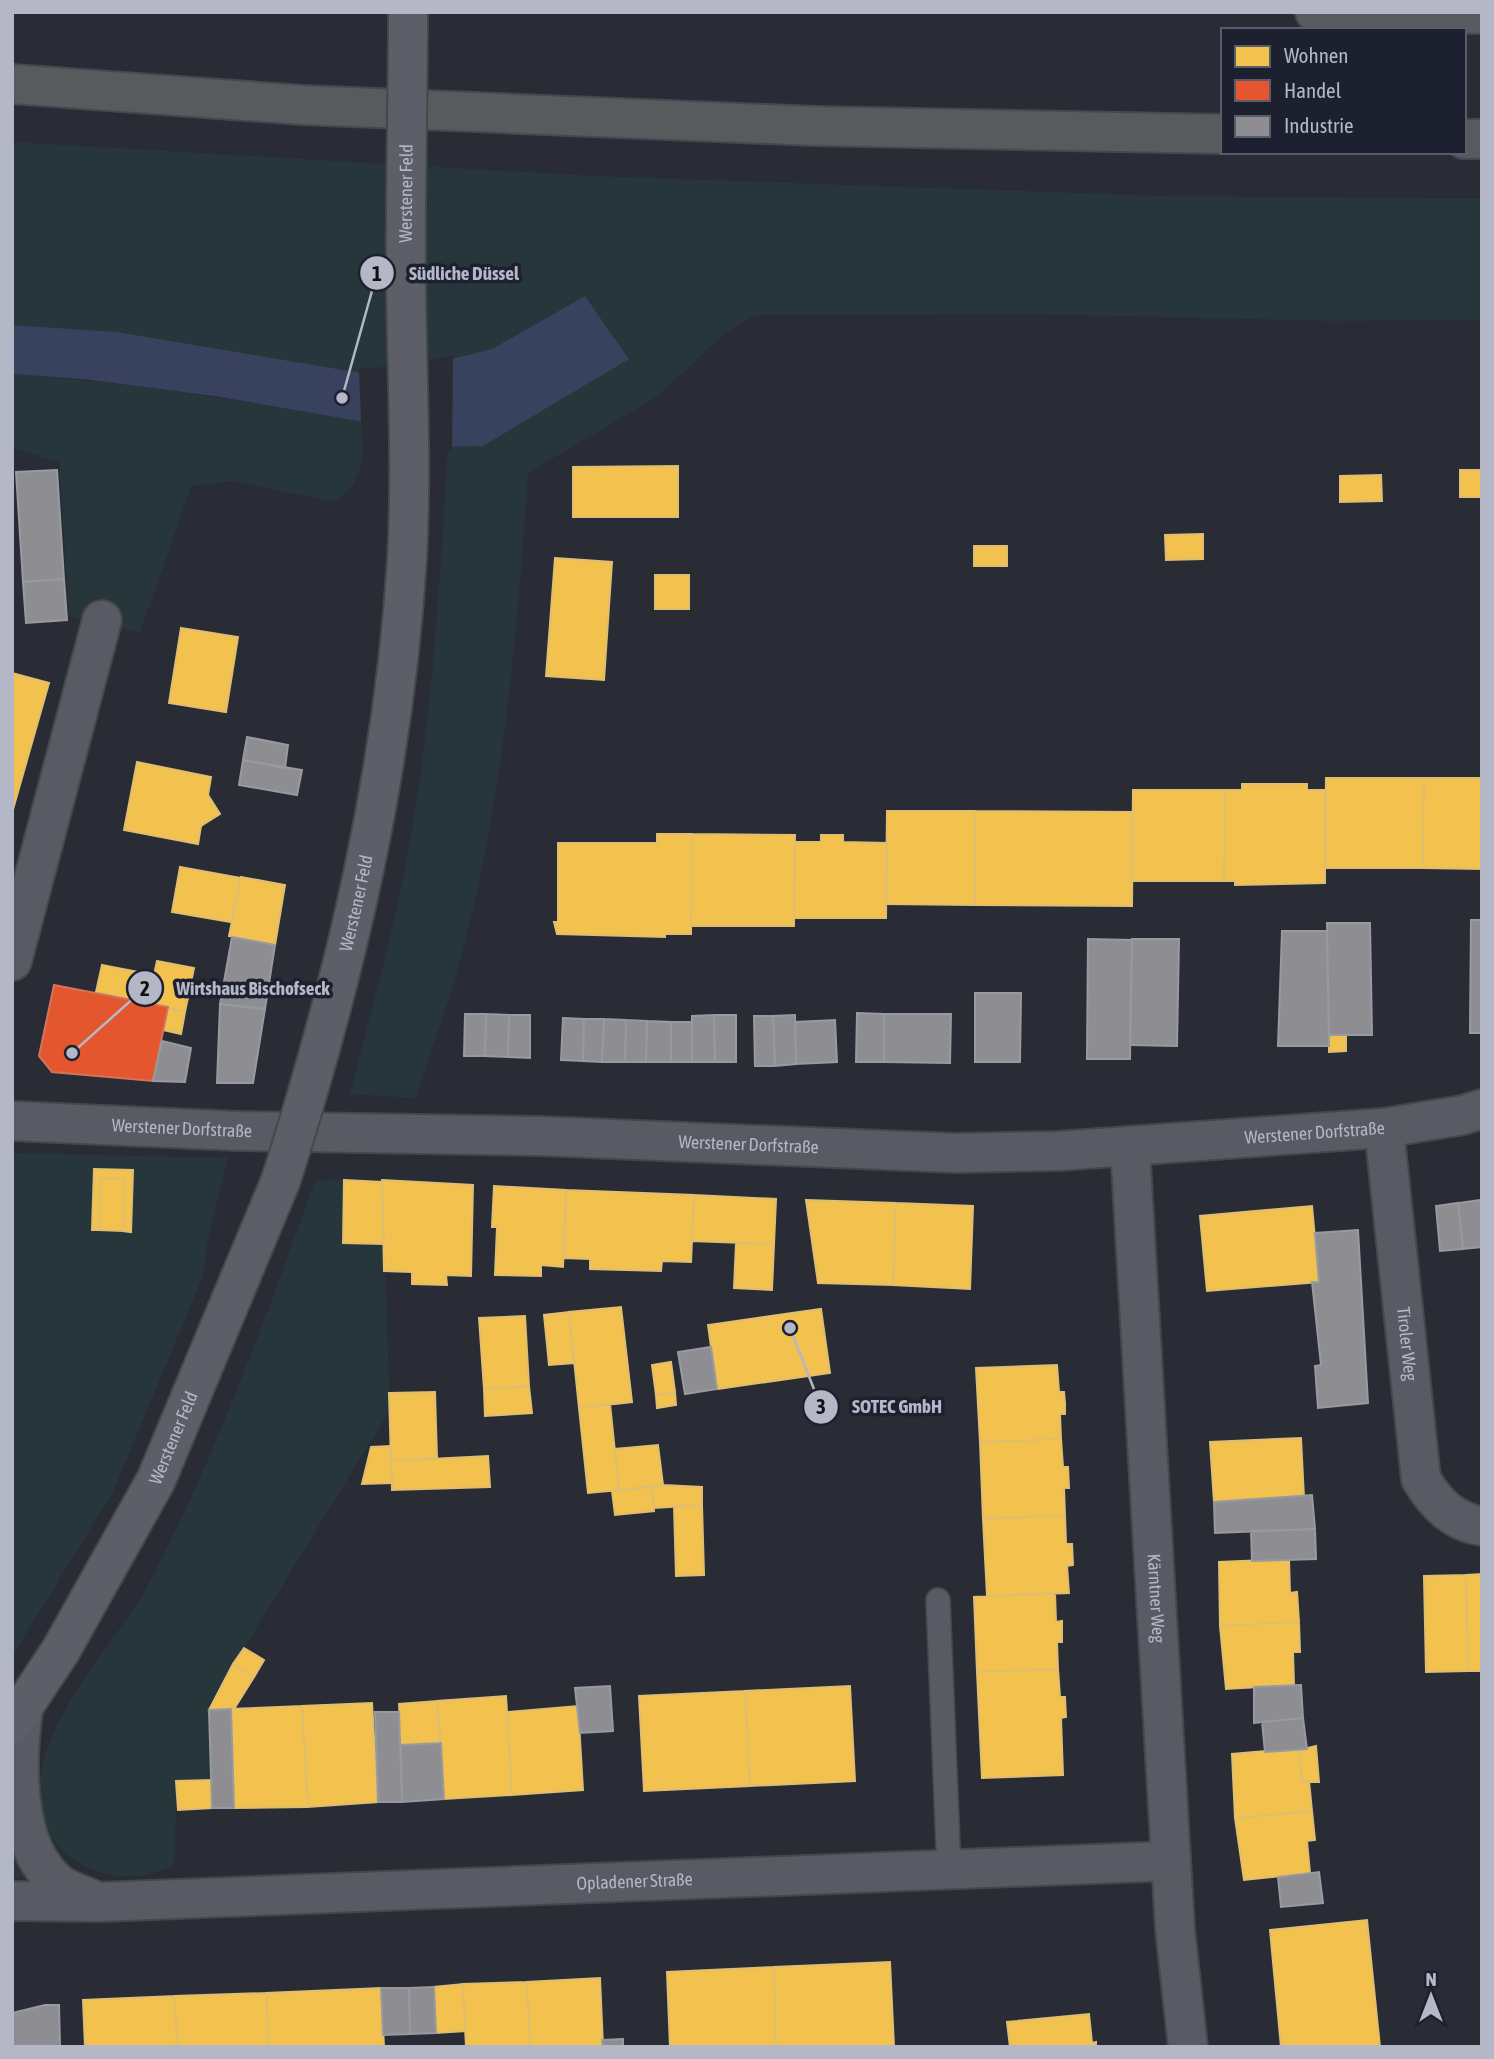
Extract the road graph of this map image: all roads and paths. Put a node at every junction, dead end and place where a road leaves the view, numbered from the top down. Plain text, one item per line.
1 (408, 12) edge
2 (1315, 12) edge
3 (1482, 14) edge
4 (12, 84) edge
5 (1221, 134) edge
6 (102, 620) dead end
7 (12, 961) edge
8 (1482, 1109) edge
9 (12, 1121) edge
10 (1384, 1128) junction
11 (1130, 1147) junction
12 (1482, 1526) edge
13 (938, 1600) dead end
14 (17, 1717) edge
15 (1171, 1861) junction
16 (950, 1870) junction
17 (12, 1901) edge
18 (99, 1902) junction
19 (1188, 2047) edge

1 - 14 main road, Werstener Feld, bridge
2 - 3 highway
4 - 5 highway
6 - 7 street
8 - 10 street, Werstener Dorfstraße
9 - 11 street, Werstener Dorfstraße
10 - 11 street, Werstener Dorfstraße
10 - 12 street, Tiroler Weg
11 - 15 street, Kärntner Weg
13 - 16 lane
14 - 18 street, Opladener Straße
15 - 16 street, Opladener Straße
15 - 19 street, Kärntner Weg
16 - 18 street, Opladener Straße
17 - 18 street, Opladener Straße

